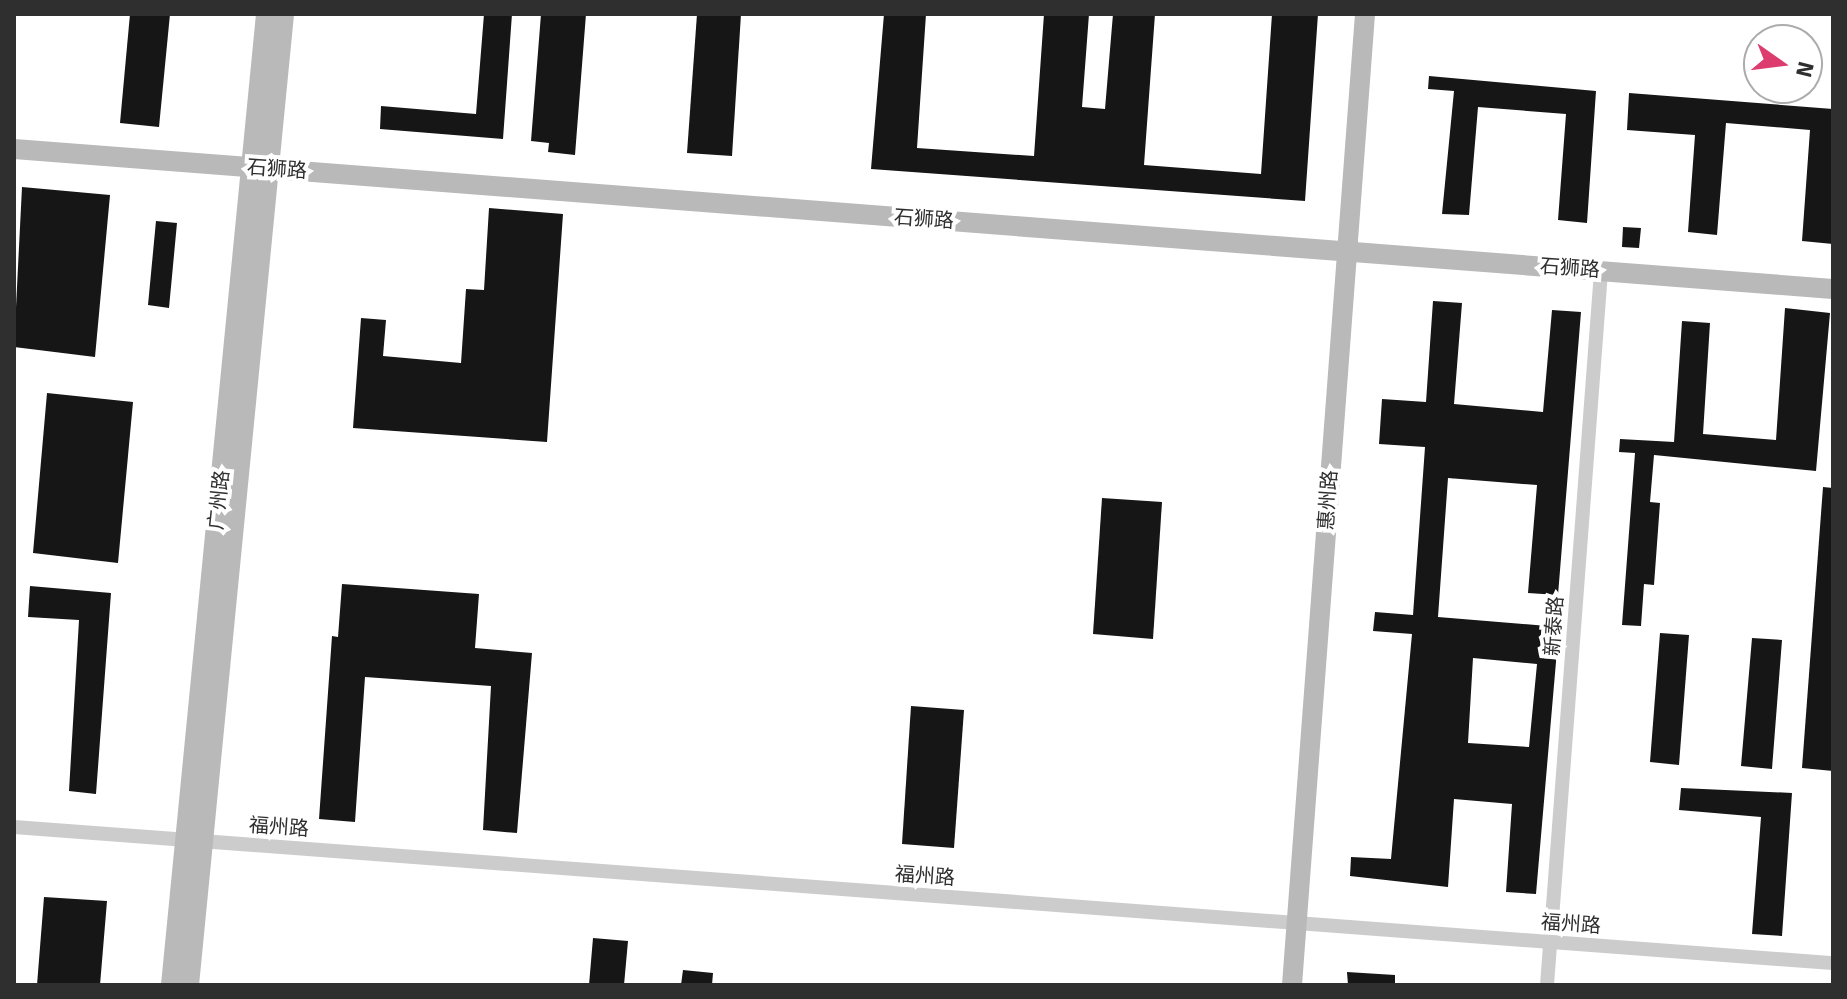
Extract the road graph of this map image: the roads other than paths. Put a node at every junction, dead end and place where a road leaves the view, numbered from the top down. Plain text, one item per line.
1 (266, 14) edge
2 (284, 14) edge
3 (1365, 14) edge
4 (14, 149) edge
5 (261, 168) junction
6 (1601, 271) junction
7 (1833, 289) edge
8 (14, 827) edge
9 (194, 841) junction
10 (1550, 942) junction
11 (1833, 963) edge
12 (171, 985) edge
13 (189, 985) edge
14 (1292, 985) edge
15 (1547, 985) edge

1 - 5 street, 广州路
2 - 5 street, 广州路
3 - 14 street, 惠州路
4 - 5 street, 石狮路
5 - 6 street, 石狮路
5 - 9 street, 广州路
6 - 7 street, 石狮路
6 - 10 street, 新泰路
8 - 9 street, 福州路
9 - 10 street, 福州路
9 - 12 street, 广州路
9 - 13 street, 广州路
10 - 11 street, 福州路
10 - 15 street, 新泰路

